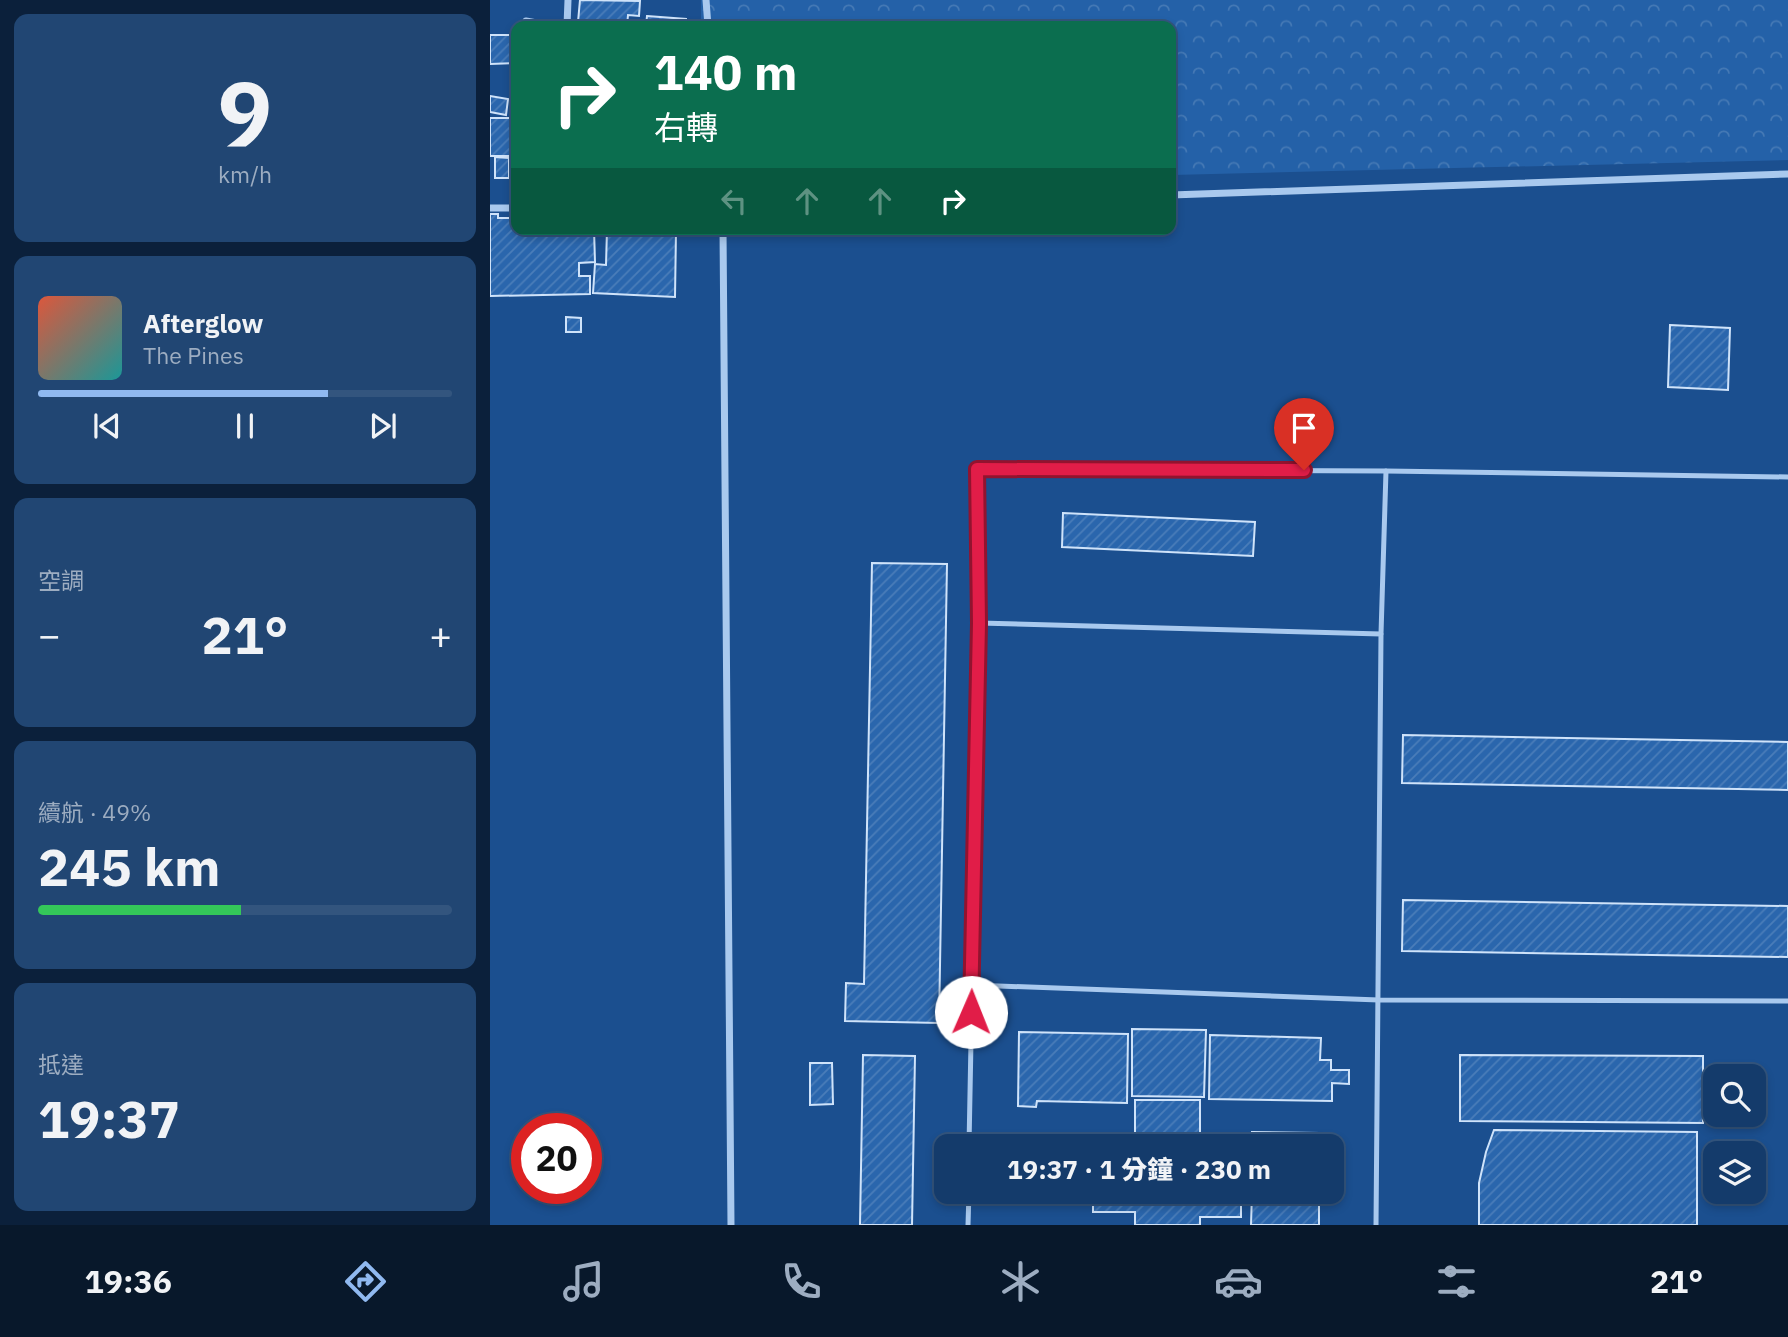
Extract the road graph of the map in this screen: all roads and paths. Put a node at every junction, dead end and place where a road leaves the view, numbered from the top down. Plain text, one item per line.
1 (568, 0) edge
2 (706, 0) edge
3 (567, 21) edge
4 (708, 21) edge
5 (1788, 174) edge
6 (1176, 195) edge
7 (490, 208) edge
8 (511, 208) edge
9 (723, 235) edge
10 (1386, 471) junction
11 (1788, 477) edge
12 (979, 623) junction
13 (1381, 634) junction
14 (972, 985) junction
15 (1379, 1000) junction
16 (1788, 1001) edge
17 (969, 1134) edge
18 (969, 1204) edge
19 (731, 1225) edge
20 (968, 1225) edge
21 (1376, 1225) edge

1 - 3 street
2 - 4 street
5 - 6 street
7 - 8 street
9 - 19 street
10 - 11 lane
10 - 12 lane
10 - 13 lane
12 - 13 lane
12 - 14 lane
13 - 15 lane
14 - 15 lane
14 - 17 lane
15 - 16 lane
15 - 21 lane
18 - 20 lane

